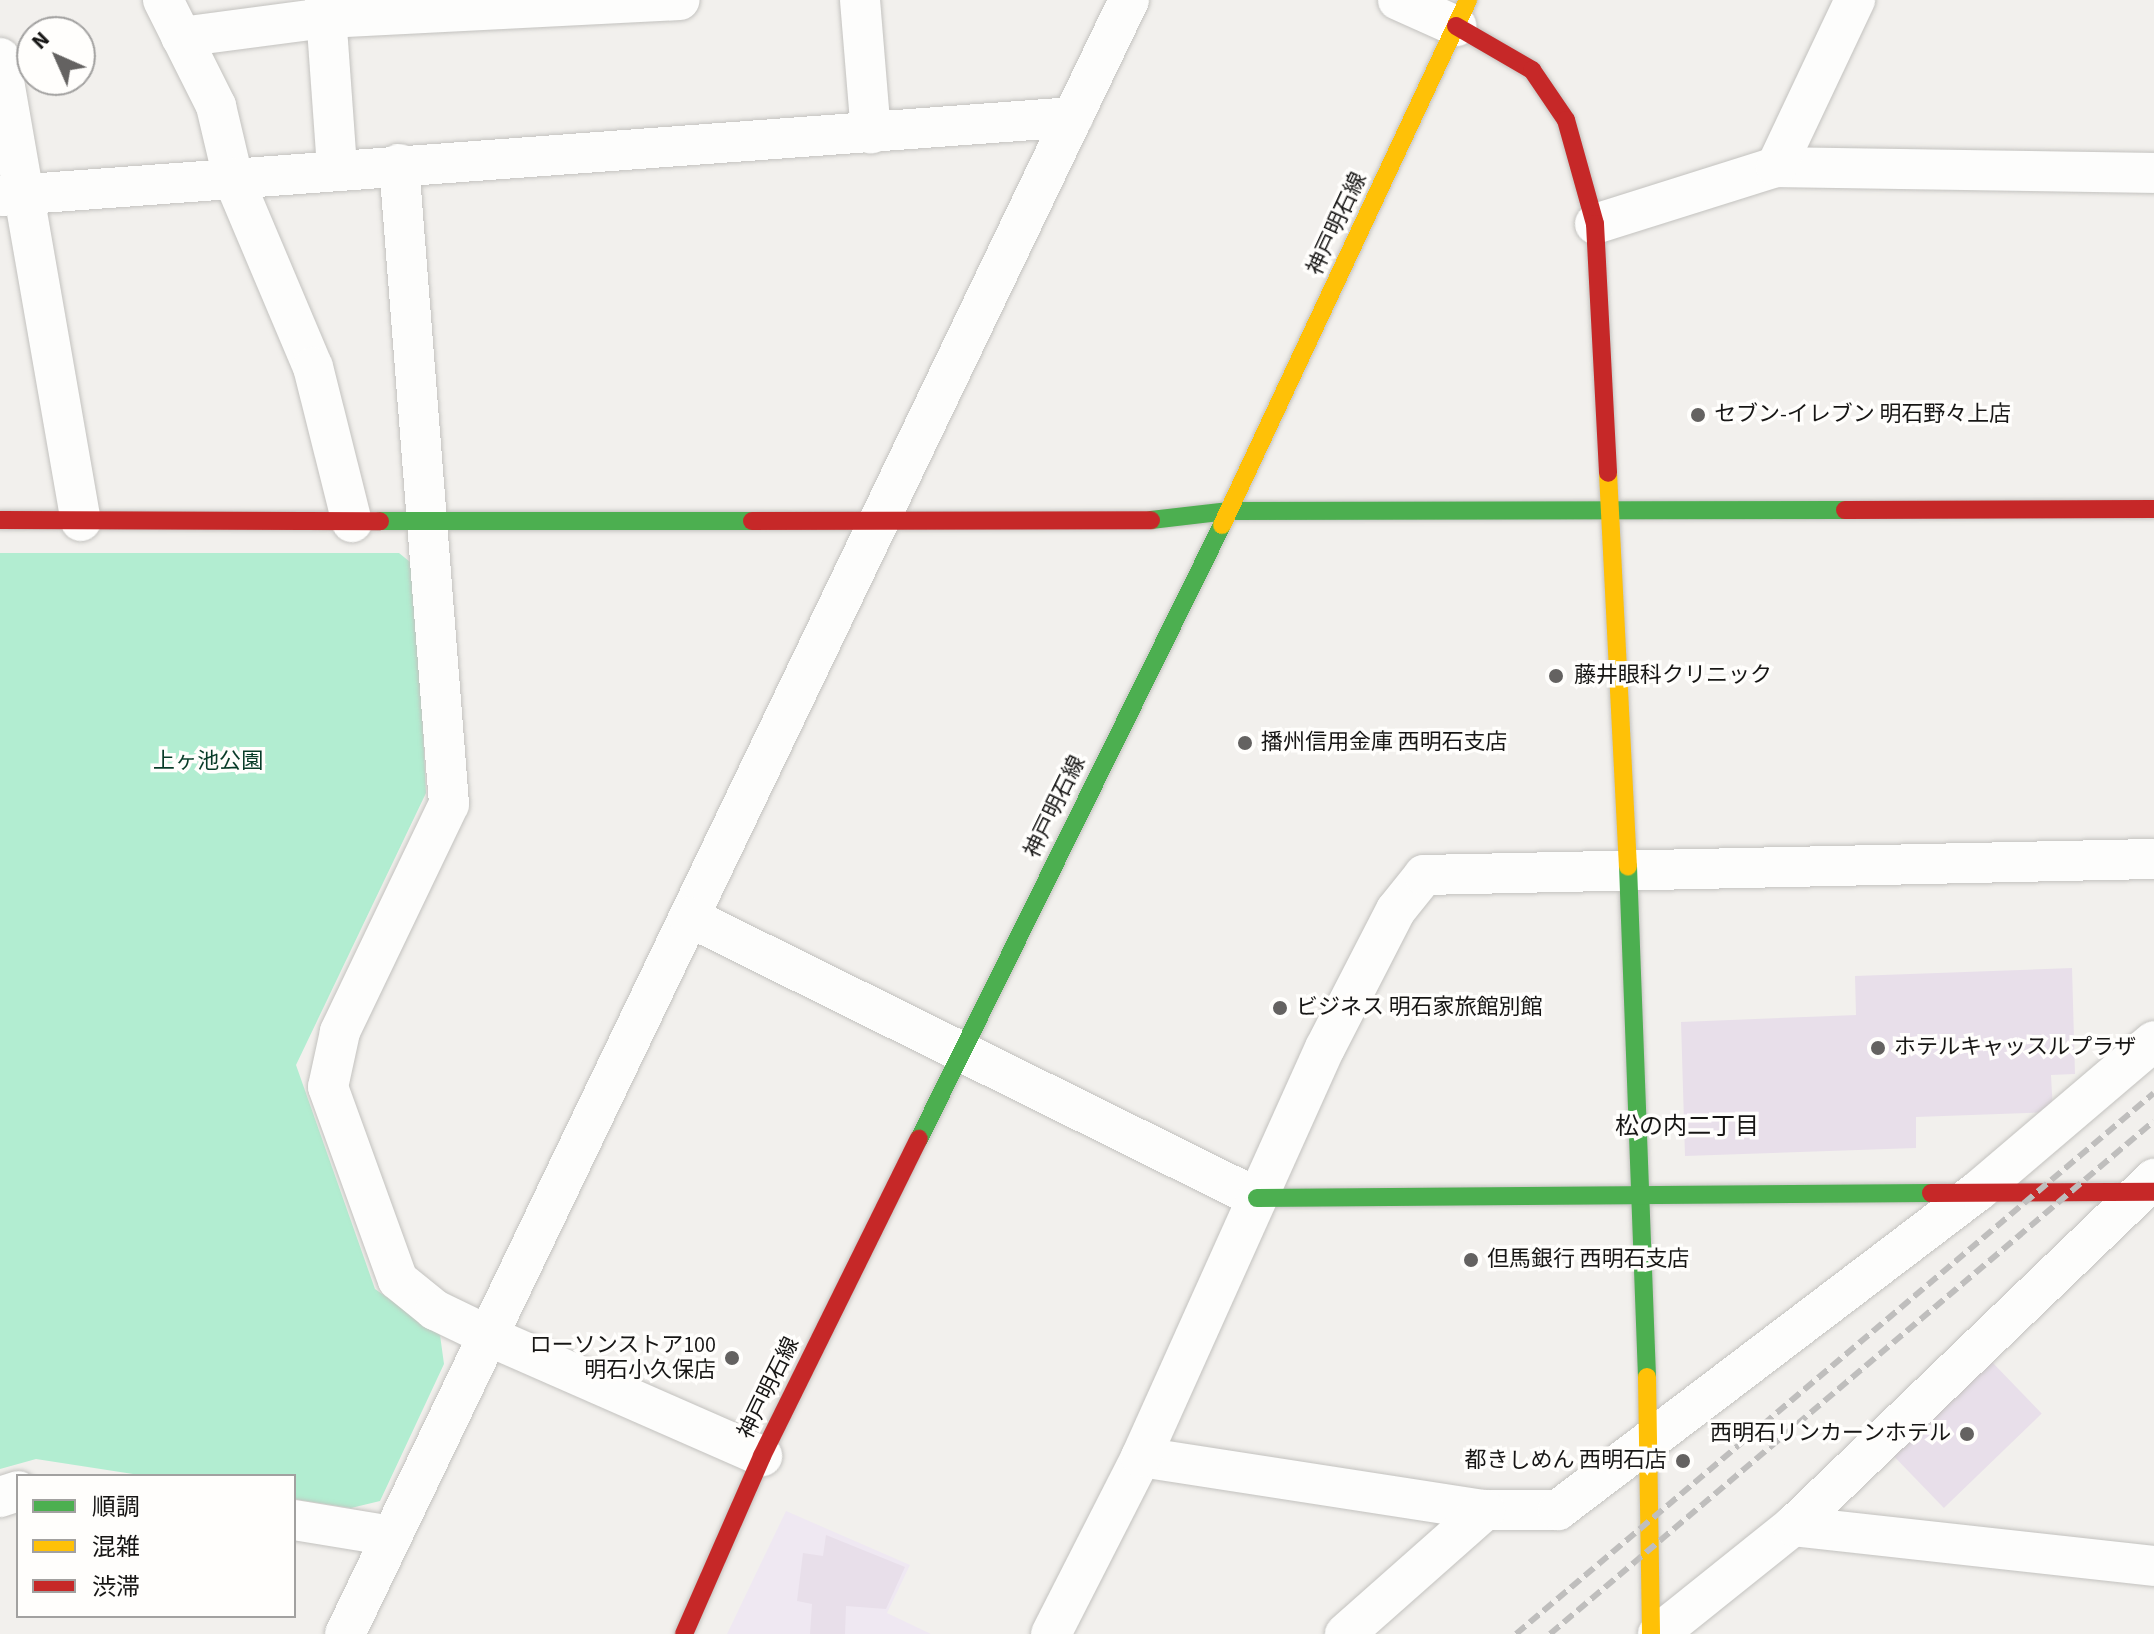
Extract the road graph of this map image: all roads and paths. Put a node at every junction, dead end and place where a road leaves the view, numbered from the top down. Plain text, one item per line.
1 (163, 0) edge
2 (676, 0) edge
3 (860, 0) edge
4 (1129, 0) edge
5 (1398, 0) edge
6 (1855, 0) edge
7 (509, 4) edge
8 (326, 9) edge
9 (1462, 13) edge
10 (181, 37) junction
11 (0, 58) edge
12 (1073, 117) junction
13 (871, 134) junction
14 (399, 164) junction
15 (1776, 167) junction
16 (337, 169) junction
17 (2154, 173) edge
18 (233, 178) junction
19 (14, 196) edge
20 (1595, 224) junction
21 (2154, 509) edge
22 (1229, 511) junction
23 (1609, 512) junction
24 (0, 520) edge
25 (878, 520) junction
26 (81, 521) junction
27 (352, 522) junction
28 (433, 523) junction
29 (2154, 859) edge
30 (1624, 867) junction
31 (689, 917) junction
32 (2154, 1041) edge
33 (961, 1051) junction
34 (2149, 1187) edge
35 (1644, 1190) junction
36 (1978, 1191) junction
37 (1257, 1198) junction
38 (493, 1338) junction
39 (1643, 1441) junction
40 (762, 1456) junction
41 (1141, 1457) junction
42 (1485, 1510) junction
43 (296, 1520) edge
44 (1793, 1526) junction
45 (392, 1536) junction
46 (2154, 1566) edge
47 (345, 1634) edge
48 (684, 1634) edge
49 (1051, 1634) edge
50 (1345, 1634) edge
51 (1651, 1634) edge
52 (1658, 1634) edge

1 - 10 street
2 - 7 street
3 - 13 street
4 - 12 street
5 - 9 street
6 - 15 street
7 - 8 street
8 - 10 street
8 - 16 street
9 - 20 street
9 - 22 street, 神戸明石線
10 - 18 street
11 - 19 street
12 - 13 street
12 - 25 street
13 - 14 street
14 - 16 street
14 - 28 street
15 - 17 street
15 - 20 street
16 - 18 street
18 - 19 street
18 - 27 street
19 - 26 street
20 - 23 street
21 - 23 street
22 - 23 street
22 - 25 street
22 - 33 street, 神戸明石線
23 - 30 street
24 - 26 street
25 - 28 street
25 - 31 street
26 - 27 street
27 - 28 street
28 - 38 street
29 - 30 street
30 - 35 street
30 - 37 street
31 - 33 street
31 - 38 street
32 - 36 street
33 - 37 street
33 - 40 street, 神戸明石線
34 - 36 street
34 - 44 street
35 - 36 street
35 - 37 street
35 - 39 street
36 - 39 street
37 - 41 street
38 - 40 street
38 - 45 street
39 - 42 street
39 - 51 street
40 - 48 street, 神戸明石線
41 - 42 street
41 - 49 street
42 - 50 street
43 - 45 street
44 - 46 street
44 - 52 street
45 - 47 street

